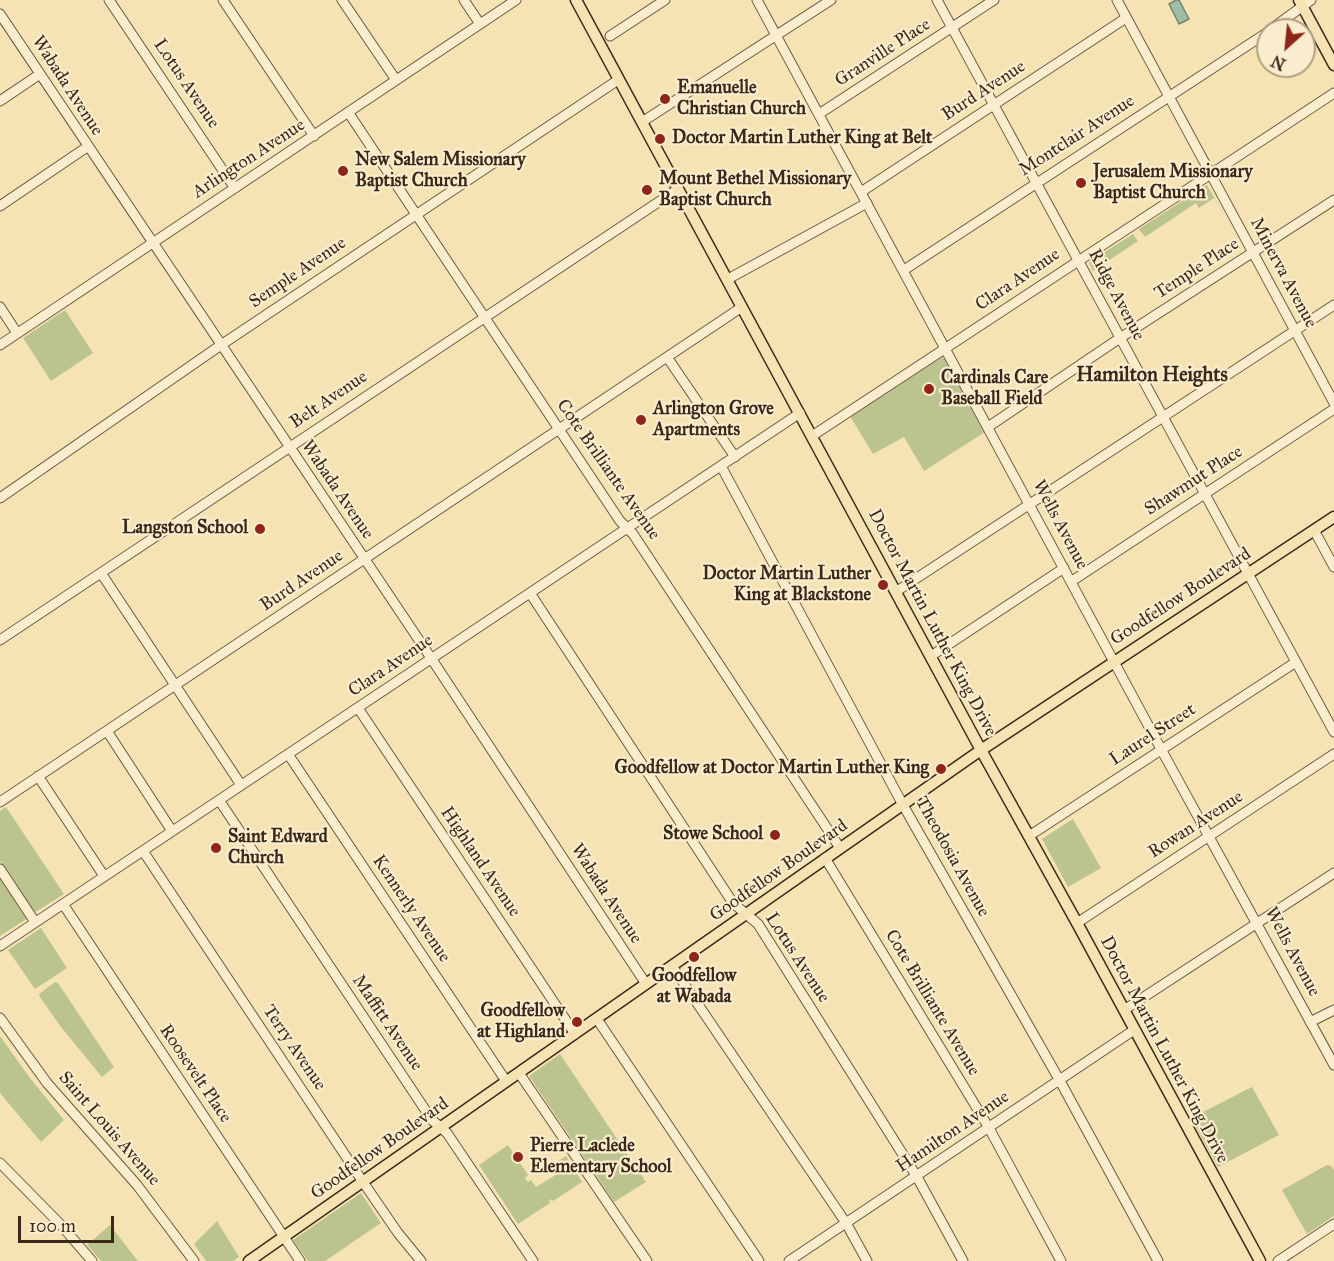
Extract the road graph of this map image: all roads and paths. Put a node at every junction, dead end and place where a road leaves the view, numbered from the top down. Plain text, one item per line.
1 (109, 0) edge
2 (223, 0) edge
3 (342, 0) edge
4 (464, 0) edge
5 (516, 0) edge
6 (576, 0) edge
7 (665, 0) edge
8 (757, 0) edge
9 (831, 0) edge
10 (937, 0) edge
11 (994, 0) edge
12 (1117, 0) edge
13 (1304, 2) edge
14 (0, 14) edge
15 (1126, 18) junction
16 (1285, 18) edge
17 (480, 24) junction
18 (952, 28) junction
19 (610, 36) dead end
20 (777, 36) junction
21 (1256, 39) edge
22 (1334, 65) edge
23 (40, 74) junction
24 (396, 80) junction
25 (618, 80) junction
26 (1334, 93) edge
27 (1169, 96) junction
28 (0, 102) edge
29 (992, 105) junction
30 (348, 112) junction
31 (819, 114) junction
32 (642, 122) junction
33 (314, 136) junction
34 (87, 147) junction
35 (1210, 173) junction
36 (1036, 183) junction
37 (234, 187) junction
38 (678, 189) junction
39 (861, 192) junction
40 (1334, 200) edge
41 (867, 202) junction
42 (0, 206) edge
43 (415, 215) junction
44 (153, 242) junction
45 (1254, 252) junction
46 (1078, 260) junction
47 (903, 270) junction
48 (728, 279) junction
49 (1334, 305) edge
50 (0, 307) edge
51 (742, 307) junction
52 (484, 317) junction
53 (1295, 331) junction
54 (17, 333) junction
55 (1120, 338) junction
56 (0, 345) edge
57 (221, 345) junction
58 (945, 348) junction
59 (667, 357) junction
60 (1334, 403) edge
61 (1334, 409) edge
62 (800, 413) junction
63 (1163, 416) junction
64 (988, 427) junction
65 (558, 430) junction
66 (812, 436) junction
67 (289, 447) junction
68 (735, 457) junction
69 (721, 466) junction
70 (1205, 494) junction
71 (0, 498) edge
72 (1030, 504) junction
73 (1334, 517) edge
74 (627, 527) junction
75 (1314, 530) junction
76 (364, 560) junction
77 (1064, 567) junction
78 (1334, 567) edge
79 (101, 573) junction
80 (1248, 573) junction
81 (1072, 581) junction
82 (897, 591) junction
83 (530, 593) junction
84 (0, 640) edge
85 (932, 656) junction
86 (431, 658) junction
87 (1115, 661) junction
88 (1296, 662) junction
89 (175, 686) junction
90 (358, 708) junction
91 (107, 731) junction
92 (1334, 732) edge
93 (1161, 749) junction
94 (981, 750) junction
95 (288, 754) junction
96 (1334, 754) edge
97 (38, 776) junction
98 (241, 785) junction
99 (219, 800) junction
100 (0, 802) edge
101 (903, 805) junction
102 (172, 831) junction
103 (1210, 835) junction
104 (1029, 836) junction
105 (840, 848) junction
106 (143, 851) junction
107 (825, 858) junction
108 (0, 869) edge
109 (1334, 873) edge
110 (104, 876) junction
111 (63, 904) junction
112 (748, 914) junction
113 (35, 922) junction
114 (1077, 923) junction
115 (1258, 923) junction
116 (0, 945) edge
117 (672, 966) junction
118 (646, 984) junction
119 (1124, 1010) junction
120 (1334, 1010) edge
121 (0, 1018) edge
122 (597, 1019) junction
123 (1310, 1022) junction
124 (1134, 1030) junction
125 (575, 1034) junction
126 (1334, 1065) edge
127 (519, 1073) junction
128 (506, 1081) junction
129 (1060, 1081) junction
130 (440, 1127) junction
131 (989, 1128) junction
132 (0, 1163) edge
133 (917, 1177) junction
134 (363, 1182) junction
135 (846, 1222) junction
136 (1334, 1224) edge
137 (284, 1236) junction
138 (92, 1261) edge
139 (194, 1261) edge
140 (249, 1261) edge
141 (300, 1261) edge
142 (421, 1261) edge
143 (533, 1261) edge
144 (646, 1261) edge
145 (759, 1261) edge
146 (789, 1261) edge
147 (867, 1261) edge
148 (963, 1261) edge
149 (1061, 1261) edge
150 (1158, 1261) edge
151 (1260, 1261) edge
152 (1278, 1261) edge

1 - 37 street, Lotus Avenue
2 - 33 street
3 - 24 street
4 - 17 street
5 - 17 street, Arlington Avenue
6 - 25 main road, Doctor Martin Luther King Drive
7 - 19 street
8 - 20 street, Wells Avenue
9 - 20 street
10 - 18 street, Ridge Avenue
11 - 18 street, Granville Place
12 - 15 street, Minerva Avenue
13 - 16 street, Montclair Avenue
13 - 22 main road
14 - 23 street, Wabada Avenue
15 - 27 street, Minerva Avenue
15 - 29 street, Burd Avenue
17 - 24 street, Arlington Avenue
18 - 29 street, Ridge Avenue
18 - 31 street, Granville Place
20 - 31 street, Wells Avenue
20 - 32 street
21 - 27 street, Montclair Avenue
23 - 28 street
23 - 34 street, Wabada Avenue
24 - 30 street, Arlington Avenue
25 - 32 main road, Doctor Martin Luther King Drive
25 - 43 street, Semple Avenue
26 - 35 street, Clara Avenue
27 - 35 street, Minerva Avenue
27 - 36 street, Montclair Avenue
29 - 36 street, Ridge Avenue
29 - 39 street, Burd Avenue
30 - 33 street, Arlington Avenue
30 - 43 street, Cote Brilliante Avenue
31 - 39 street, Wells Avenue
32 - 38 main road, Doctor Martin Luther King Drive
33 - 37 street, Arlington Avenue
34 - 42 street
34 - 44 street, Wabada Avenue
35 - 45 street, Minerva Avenue
35 - 46 street, Clara Avenue
36 - 46 street, Ridge Avenue
36 - 47 street, Montclair Avenue
37 - 44 street, Arlington Avenue
38 - 48 main road, Doctor Martin Luther King Drive
38 - 52 street, Belt Avenue
39 - 41 street, Wells Avenue
40 - 45 street, Temple Place
41 - 47 street, Wells Avenue
41 - 48 street
43 - 52 street, Cote Brilliante Avenue
43 - 57 street, Semple Avenue
44 - 54 street, Arlington Avenue
44 - 57 street, Wabada Avenue
45 - 53 street, Minerva Avenue
45 - 55 street, Temple Place
46 - 55 street, Ridge Avenue
46 - 58 street, Clara Avenue
47 - 58 street, Wells Avenue
48 - 51 main road, Doctor Martin Luther King Drive
49 - 53 street
50 - 54 street
51 - 59 street, Burd Avenue
51 - 62 main road, Doctor Martin Luther King Drive
52 - 65 street, Cote Brilliante Avenue
52 - 67 street, Belt Avenue
53 - 60 street, Minerva Avenue
53 - 63 street
54 - 56 street, Arlington Avenue
55 - 63 street, Ridge Avenue
55 - 64 street, Temple Place
57 - 67 street, Wabada Avenue
57 - 71 street, Semple Avenue
58 - 64 street, Wells Avenue
58 - 66 street, Clara Avenue
59 - 65 street, Burd Avenue
59 - 68 street
61 - 70 street, Shawmut Place
62 - 66 main road, Doctor Martin Luther King Drive
62 - 68 street, Clara Avenue
63 - 70 street, Ridge Avenue
63 - 72 street
64 - 72 street, Wells Avenue
65 - 74 street, Cote Brilliante Avenue
65 - 76 street, Burd Avenue
66 - 82 main road, Doctor Martin Luther King Drive
67 - 76 street, Wabada Avenue
67 - 79 street, Belt Avenue
68 - 69 street, Clara Avenue
69 - 74 street, Clara Avenue
69 - 101 street, Theodosia Avenue
70 - 80 street, Ridge Avenue
70 - 81 street, Shawmut Place
72 - 77 street, Wells Avenue
72 - 82 street
73 - 75 main road, Goodfellow Boulevard
74 - 83 street, Clara Avenue
74 - 105 street, Cote Brilliante Avenue
75 - 78 street
75 - 80 main road, Goodfellow Boulevard
76 - 86 street, Wabada Avenue
76 - 89 street, Burd Avenue
77 - 81 street, Wells Avenue
77 - 85 street
79 - 84 street, Belt Avenue
79 - 89 street
80 - 87 main road, Goodfellow Boulevard
80 - 88 street, Ridge Avenue
81 - 87 street, Wells Avenue
82 - 85 main road, Doctor Martin Luther King Drive
83 - 86 street, Clara Avenue
83 - 112 street, Lotus Avenue
85 - 94 main road, Doctor Martin Luther King Drive
86 - 90 street, Clara Avenue
86 - 118 street, Wabada Avenue
87 - 93 street, Wells Avenue
87 - 94 main road, Goodfellow Boulevard
88 - 92 street, Ridge Avenue
88 - 93 street, Laurel Street
89 - 91 street, Burd Avenue
89 - 98 street
90 - 95 street, Clara Avenue
90 - 125 street, Highland Avenue
91 - 97 street, Burd Avenue
91 - 102 street
93 - 103 street, Wells Avenue
93 - 104 street, Laurel Street
94 - 101 main road, Goodfellow Boulevard
94 - 104 main road, Doctor Martin Luther King Drive
95 - 98 street, Clara Avenue
95 - 128 street, Kennerly Avenue
96 - 103 street, Rowan Avenue
97 - 100 street, Burd Avenue
97 - 110 street
98 - 99 street, Clara Avenue
99 - 102 street, Clara Avenue
99 - 130 street, Maffitt Avenue
101 - 105 main road, Goodfellow Boulevard
101 - 129 street, Theodosia Avenue
102 - 106 street, Clara Avenue
103 - 114 street, Rowan Avenue
103 - 115 street, Wells Avenue
104 - 114 main road, Doctor Martin Luther King Drive
105 - 107 main road, Goodfellow Boulevard
106 - 110 street, Clara Avenue
106 - 134 street, Terry Avenue
107 - 112 main road, Goodfellow Boulevard
107 - 131 street, Cote Brilliante Avenue
108 - 113 street
109 - 115 street
110 - 111 street, Clara Avenue
111 - 113 street, Clara Avenue
111 - 137 street, Roosevelt Place
112 - 117 main road, Goodfellow Boulevard
112 - 133 street, Lotus Avenue
113 - 116 street, Clara Avenue
114 - 119 main road, Doctor Martin Luther King Drive
115 - 119 street
115 - 123 street, Wells Avenue
117 - 118 main road, Goodfellow Boulevard
117 - 135 street
118 - 122 main road, Goodfellow Boulevard
119 - 124 main road, Doctor Martin Luther King Drive
120 - 123 street
121 - 139 street, Saint Louis Avenue
122 - 125 main road, Goodfellow Boulevard
122 - 145 street
123 - 126 street, Wells Avenue
124 - 129 street, Hamilton Avenue
124 - 151 main road, Doctor Martin Luther King Drive
125 - 127 main road, Goodfellow Boulevard
127 - 128 main road, Goodfellow Boulevard
127 - 144 street
128 - 130 main road, Goodfellow Boulevard
129 - 131 street, Hamilton Avenue
129 - 150 street, Theodosia Avenue
130 - 134 main road, Goodfellow Boulevard
130 - 143 street, Maffitt Avenue
131 - 133 street, Hamilton Avenue
131 - 149 street, Cote Brilliante Avenue
132 - 138 street
133 - 135 street, Hamilton Avenue
133 - 148 street, Lotus Avenue
134 - 137 main road, Goodfellow Boulevard
134 - 142 street, Terry Avenue
135 - 146 street, Hamilton Avenue
135 - 147 street
136 - 152 street
137 - 140 main road, Goodfellow Boulevard
137 - 141 street, Roosevelt Place

